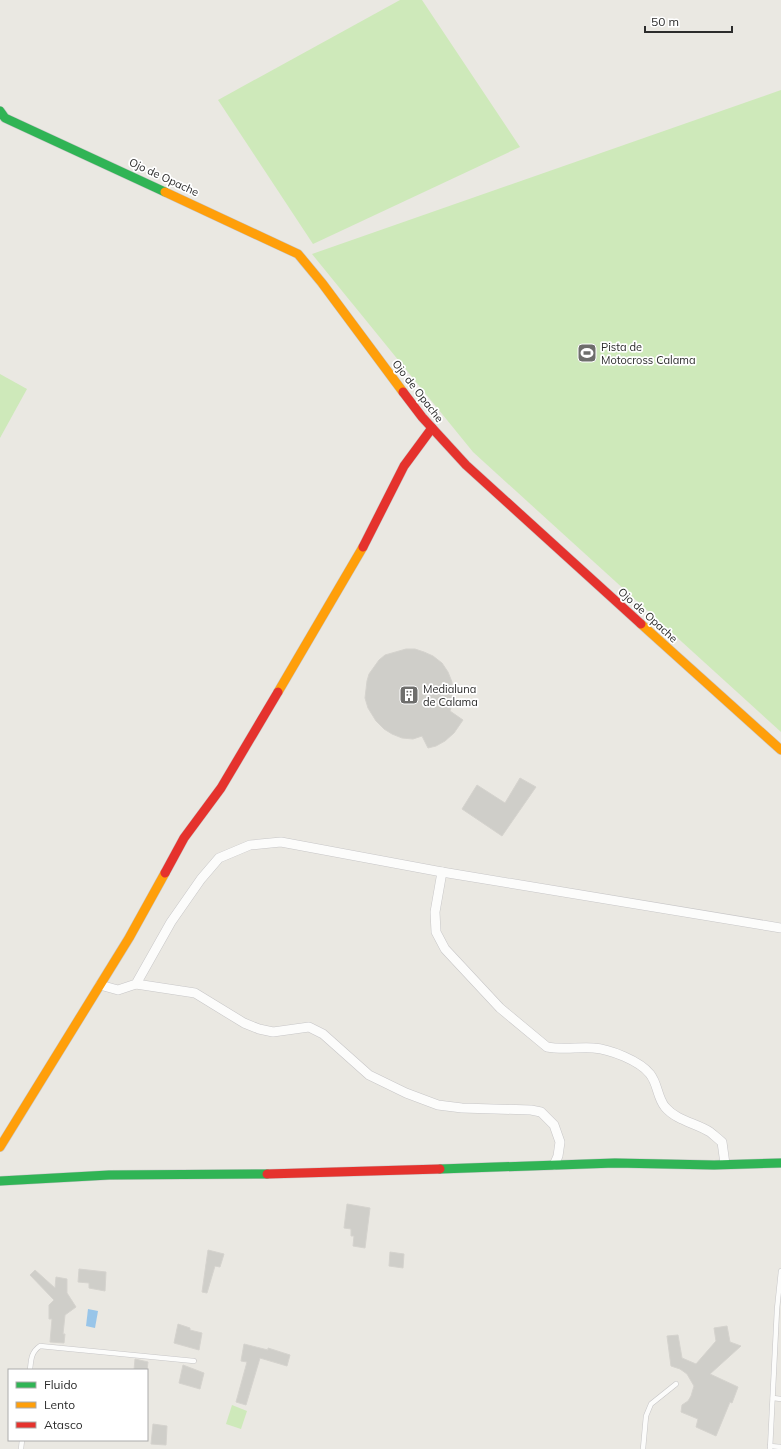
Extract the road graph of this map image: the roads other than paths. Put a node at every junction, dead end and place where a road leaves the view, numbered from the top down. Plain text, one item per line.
1 (2, 115) edge
2 (432, 428) junction
3 (781, 750) edge
4 (442, 872) junction
5 (781, 928) edge
6 (136, 984) junction
7 (100, 985) junction
8 (0, 1147) edge
9 (781, 1163) edge
10 (724, 1164) junction
11 (554, 1165) junction
12 (0, 1181) edge
13 (781, 1270) edge
14 (775, 1352) junction
15 (781, 1352) edge
16 (194, 1361) dead end
17 (30, 1369) edge
18 (676, 1384) dead end
19 (772, 1398) junction
20 (781, 1399) edge
21 (770, 1447) edge
22 (781, 1447) edge
23 (643, 1449) edge

1 - 2 street, Ojo de Opache
2 - 3 street, Ojo de Opache
2 - 7 street
4 - 5 street
4 - 6 street
4 - 10 street
6 - 7 street
6 - 11 street
7 - 8 street
9 - 10 street
10 - 11 street
11 - 12 street
13 - 14 lane
14 - 15 lane
14 - 19 lane
16 - 17 lane
18 - 23 lane
19 - 20 lane
19 - 21 lane
21 - 22 lane

